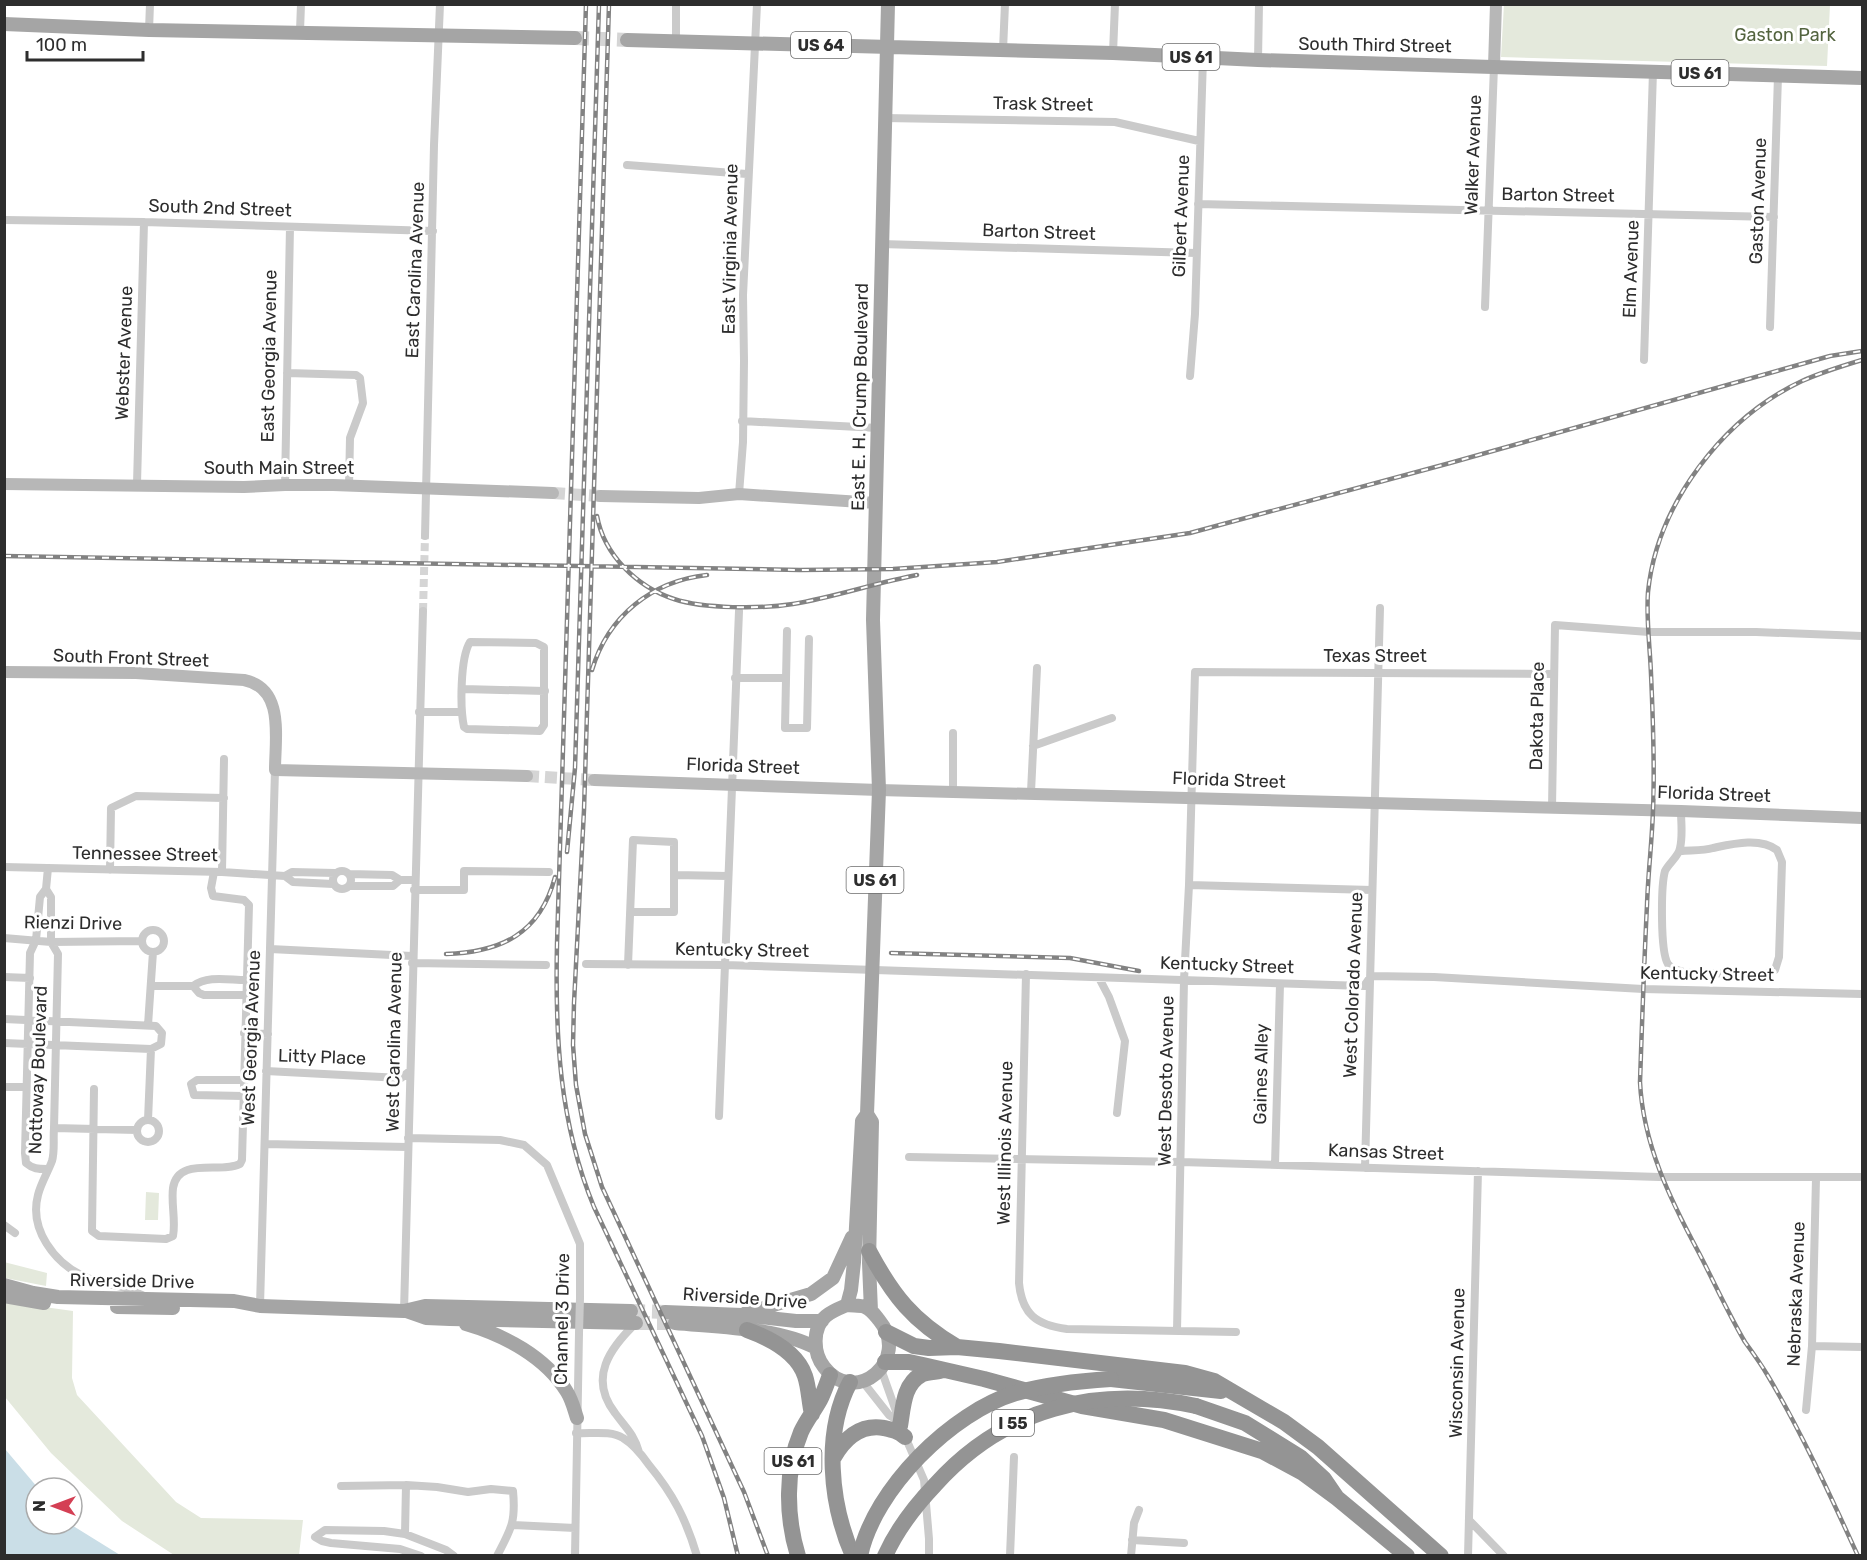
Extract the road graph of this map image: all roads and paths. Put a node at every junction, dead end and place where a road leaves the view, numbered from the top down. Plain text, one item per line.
1 (150, 4) edge
2 (301, 4) edge
3 (440, 4) edge
4 (676, 4) edge
5 (756, 4) edge
6 (888, 4) edge
7 (1005, 4) edge
8 (1115, 4) edge
9 (1259, 4) edge
10 (1496, 4) edge
11 (4, 24) edge
12 (149, 30) junction
13 (300, 32) junction
14 (439, 36) junction
15 (575, 38) tunnel mouth
16 (627, 40) tunnel mouth
17 (676, 41) junction
18 (755, 44) junction
19 (888, 47) junction
20 (1003, 50) junction
21 (1113, 53) junction
22 (1203, 58) junction
23 (1258, 60) junction
24 (1494, 66) junction
25 (1653, 71) junction
26 (1778, 76) junction
27 (1863, 78) edge
28 (884, 118) junction
29 (1199, 141) junction
30 (627, 165) dead end
31 (747, 174) junction
32 (1198, 204) junction
33 (1488, 210) junction
34 (1650, 214) junction
35 (1774, 217) junction
36 (4, 220) edge
37 (144, 222) junction
38 (290, 227) junction
39 (434, 231) junction
40 (881, 244) junction
41 (1196, 253) junction
42 (1485, 307) dead end
43 (1770, 327) dead end
44 (1644, 360) dead end
45 (287, 373) junction
46 (1190, 376) dead end
47 (742, 421) junction
48 (878, 428) junction
49 (4, 484) edge
50 (137, 484) junction
51 (285, 485) junction
52 (349, 486) junction
53 (426, 488) junction
54 (553, 493) tunnel mouth
55 (739, 494) junction
56 (600, 496) tunnel mouth
57 (876, 503) junction
58 (425, 536) tunnel mouth
59 (1380, 608) dead end
60 (423, 611) tunnel mouth
61 (739, 611) dead end
62 (787, 631) dead end
63 (1863, 636) edge
64 (809, 639) dead end
65 (1037, 668) dead end
66 (4, 672) edge
67 (1195, 672) joint
68 (1379, 672) junction
69 (1554, 674) junction
70 (735, 678) junction
71 (786, 678) junction
72 (463, 689) junction
73 (544, 691) junction
74 (419, 712) junction
75 (462, 712) junction
76 (1112, 718) dead end
77 (953, 733) dead end
78 (1033, 746) junction
79 (224, 759) dead end
80 (275, 770) junction
81 (417, 774) junction
82 (527, 777) tunnel mouth
83 (594, 780) tunnel mouth
84 (730, 783) junction
85 (879, 790) junction
86 (953, 791) junction
87 (1030, 792) junction
88 (1191, 797) junction
89 (224, 798) junction
90 (1375, 803) junction
91 (1552, 808) junction
92 (1681, 811) junction
93 (1863, 818) edge
94 (1680, 851) junction
95 (4, 867) edge
96 (48, 868) junction
97 (110, 870) junction
98 (218, 872) junction
99 (549, 872) dead end
100 (335, 873) junction
101 (349, 874) junction
102 (272, 875) junction
103 (675, 875) junction
104 (285, 876) junction
105 (728, 876) junction
106 (400, 880) junction
107 (415, 880) junction
108 (333, 884) junction
109 (1189, 885) junction
110 (349, 886) junction
111 (46, 889) junction
112 (414, 890) junction
113 (1372, 890) junction
114 (631, 912) junction
115 (4, 938) edge
116 (36, 940) junction
117 (142, 941) junction
118 (51, 942) junction
119 (270, 949) junction
120 (153, 952) junction
121 (412, 959) junction
122 (586, 964) dead end
123 (546, 965) dead end
124 (628, 965) junction
125 (725, 965) junction
126 (872, 970) junction
127 (1026, 974) junction
128 (1371, 976) junction
129 (4, 977) edge
130 (30, 978) junction
131 (1099, 978) junction
132 (246, 980) junction
133 (1184, 980) junction
134 (1280, 984) junction
135 (151, 986) junction
136 (193, 986) junction
137 (246, 993) junction
138 (1863, 994) edge
139 (4, 1020) edge
140 (29, 1020) junction
141 (56, 1023) junction
142 (148, 1025) junction
143 (244, 1033) junction
144 (268, 1034) junction
145 (4, 1044) edge
146 (28, 1045) junction
147 (55, 1046) junction
148 (151, 1049) junction
149 (266, 1071) junction
150 (410, 1071) junction
151 (243, 1080) junction
152 (4, 1087) edge
153 (26, 1088) junction
154 (94, 1089) dead end
155 (243, 1096) junction
156 (867, 1113) junction
157 (1117, 1113) dead end
158 (719, 1116) dead end
159 (148, 1120) junction
160 (54, 1128) junction
161 (93, 1129) junction
162 (136, 1130) junction
163 (407, 1142) junction
164 (265, 1144) junction
165 (909, 1157) dead end
166 (1021, 1161) junction
167 (1181, 1162) junction
168 (1275, 1165) junction
169 (1365, 1168) junction
170 (47, 1169) junction
171 (1478, 1171) junction
172 (1863, 1178) edge
173 (1816, 1179) junction
174 (4, 1226) edge
175 (855, 1227) junction
176 (15, 1233) dead end
177 (869, 1251) junction
178 (4, 1286) edge
179 (4, 1296) edge
180 (150, 1298) junction
181 (847, 1305) junction
182 (260, 1306) junction
183 (404, 1311) junction
184 (871, 1311) junction
185 (665, 1312) tunnel mouth
186 (633, 1317) junction
187 (450, 1319) junction
188 (822, 1321) junction
189 (744, 1322) junction
190 (675, 1323) tunnel mouth
191 (1177, 1330) junction
192 (886, 1332) junction
193 (1236, 1332) dead end
194 (1812, 1346) junction
195 (957, 1347) junction
196 (1863, 1347) edge
197 (816, 1348) junction
198 (883, 1366) junction
199 (945, 1371) junction
200 (830, 1375) junction
201 (856, 1382) junction
202 (1234, 1393) junction
203 (1806, 1410) dead end
204 (812, 1414) junction
205 (577, 1418) junction
206 (901, 1428) junction
207 (576, 1433) junction
208 (639, 1453) junction
209 (1014, 1457) dead end
210 (833, 1460) junction
211 (406, 1485) junction
212 (341, 1486) dead end
213 (1337, 1498) junction
214 (1139, 1510) dead end
215 (1469, 1520) junction
216 (513, 1525) junction
217 (575, 1528) junction
218 (405, 1534) junction
219 (1132, 1540) junction
220 (1184, 1544) dead end
221 (421, 1556) edge
222 (454, 1556) edge
223 (497, 1556) edge
224 (575, 1556) edge
225 (697, 1556) edge
226 (798, 1556) edge
227 (853, 1556) edge
228 (860, 1556) edge
229 (885, 1556) edge
230 (928, 1556) edge
231 (1010, 1556) edge
232 (1131, 1556) edge
233 (1407, 1556) edge
234 (1440, 1556) edge
235 (1468, 1556) edge
236 (1504, 1556) edge

1 - 12 street
2 - 13 street
3 - 14 street, East Carolina Avenue
4 - 17 street
5 - 18 street, East Virginia Avenue
6 - 19 main road, East E. H. Crump Boulevard
7 - 20 street
8 - 21 street
9 - 23 street
10 - 24 main road, Walker Avenue
11 - 12 main road
12 - 13 main road
13 - 14 main road
14 - 15 main road
14 - 39 street, East Carolina Avenue
16 - 17 main road, US 64
17 - 18 main road, US 64
18 - 19 main road, US 64
18 - 31 street, East Virginia Avenue
19 - 20 main road, South Third Street / US 61
19 - 28 main road, East E. H. Crump Boulevard / US 61
20 - 21 main road, South Third Street / US 61
21 - 22 main road, South Third Street / US 61
22 - 23 main road, South Third Street / US 61
22 - 29 street, Gilbert Avenue
23 - 24 main road, South Third Street / US 61
24 - 25 main road, South Third Street / US 61
24 - 33 street, Walker Avenue
25 - 26 main road, South Third Street / US 61
25 - 34 street, Elm Avenue
26 - 27 main road, South Third Street / US 61
26 - 35 street, Gaston Avenue
28 - 29 street, Trask Street
28 - 40 main road, East E. H. Crump Boulevard / US 61
29 - 32 street, Gilbert Avenue
30 - 31 street
31 - 47 street, East Virginia Avenue
32 - 33 street, Barton Street
32 - 41 street, Gilbert Avenue
33 - 34 street, Barton Street
33 - 42 street, Walker Avenue
34 - 35 street, Barton Street
34 - 44 street, Elm Avenue
35 - 43 street, Gaston Avenue
36 - 37 street, South 2nd Street
37 - 38 street, South 2nd Street
37 - 50 street, Webster Avenue
38 - 39 street, South 2nd Street
38 - 45 street, East Georgia Avenue
39 - 53 street, East Carolina Avenue
40 - 41 street, Barton Street
40 - 48 main road, East E. H. Crump Boulevard / US 61
41 - 46 street, Gilbert Avenue
45 - 51 street, East Georgia Avenue
45 - 52 street
47 - 48 street
47 - 55 street, East Virginia Avenue
48 - 57 main road, East E. H. Crump Boulevard / US 61
49 - 50 main road, South Main Street
50 - 51 main road, South Main Street
51 - 52 main road, South Main Street
52 - 53 main road, South Main Street
53 - 54 main road, South Main Street
53 - 58 street, East Carolina Avenue
55 - 56 main road
55 - 57 main road
57 - 85 main road, East E. H. Crump Boulevard / US 61
59 - 68 street, West Colorado Avenue
60 - 74 street
61 - 70 street
62 - 71 street
63 - 69 street, Dakota Place
64 - 71 street
65 - 78 street
66 - 80 main road, South Front Street
67 - 68 street, Texas Street
67 - 88 street, West Desoto Avenue
68 - 69 street, Texas Street
68 - 90 street, West Colorado Avenue
69 - 91 street, Dakota Place
70 - 71 street
70 - 84 street
72 - 73 street
72 - 73 street
72 - 75 street
73 - 75 street
74 - 75 street
74 - 81 street
76 - 78 street
77 - 86 street
78 - 87 street
79 - 89 street
80 - 81 main road
80 - 102 street, West Georgia Avenue
81 - 82 main road
81 - 107 street, West Carolina Avenue
83 - 84 main road, Florida Street
84 - 85 main road, Florida Street
84 - 105 street
85 - 86 main road, Florida Street
85 - 126 main road, US 61
86 - 87 main road, Florida Street
87 - 88 main road, Florida Street
88 - 90 main road, Florida Street
88 - 109 street, West Desoto Avenue
89 - 97 street
89 - 98 street
90 - 91 main road, Florida Street
90 - 113 street, West Colorado Avenue
91 - 92 main road, Florida Street
92 - 93 main road, Florida Street
92 - 94 street
94 - 94 street
95 - 96 street, Tennessee Street
96 - 97 street, Tennessee Street
96 - 111 street, Nottoway Boulevard
97 - 98 street, Tennessee Street
98 - 102 street, Tennessee Street
98 - 132 street
99 - 112 street
100 - 101 street
100 - 104 street, Tennessee Street
100 - 108 street
101 - 106 street
101 - 110 street
102 - 104 street, Tennessee Street
102 - 119 street, West Georgia Avenue
103 - 105 street
103 - 114 street
103 - 114 street
104 - 108 street, Tennessee Street
105 - 125 street
106 - 107 street
106 - 110 street
107 - 112 street, West Carolina Avenue
108 - 110 street
109 - 113 street
109 - 133 street, West Desoto Avenue
111 - 116 street, Nottoway Boulevard
111 - 118 street, Nottoway Boulevard
112 - 121 street, West Carolina Avenue
113 - 128 street, West Colorado Avenue
114 - 124 street
115 - 116 street, Rienzi Drive
116 - 118 street, Rienzi Drive
116 - 130 street, Nottoway Boulevard
117 - 118 street, Rienzi Drive
117 - 120 street
117 - 120 street
118 - 141 street, Nottoway Boulevard
119 - 121 street
119 - 144 street, West Georgia Avenue
120 - 135 street
121 - 123 street
121 - 150 street, West Carolina Avenue
122 - 124 street, Kentucky Street
124 - 125 street, Kentucky Street
125 - 126 street, Kentucky Street
125 - 158 street
126 - 127 street, Kentucky Street
126 - 156 main road, US 61
127 - 131 street, Kentucky Street
127 - 166 street, West Illinois Avenue
128 - 134 street, Kentucky Street
128 - 138 street, Kentucky Street
128 - 169 street, West Colorado Avenue
129 - 130 street
130 - 140 street, Nottoway Boulevard
131 - 133 street, Kentucky Street
131 - 157 street
132 - 136 street
132 - 137 street
133 - 134 street, Kentucky Street
133 - 167 street, West Desoto Avenue
134 - 168 street, Gaines Alley
135 - 136 street
135 - 142 street
136 - 137 street
137 - 143 street
139 - 140 street
140 - 141 street
140 - 146 street, Nottoway Boulevard
141 - 142 street
141 - 147 street, Nottoway Boulevard
142 - 148 street
143 - 144 street
143 - 151 street
144 - 149 street, West Georgia Avenue
145 - 146 street
146 - 147 street
146 - 153 street, Nottoway Boulevard
147 - 148 street
147 - 160 street, Nottoway Boulevard
148 - 159 street
149 - 150 street, Litty Place
149 - 164 street, West Georgia Avenue
150 - 163 street, West Carolina Avenue
151 - 155 street
151 - 155 street
152 - 153 street
153 - 170 street, Nottoway Boulevard
154 - 161 street
155 - 161 street
156 - 175 main road, US 61
156 - 177 main road, US 61
159 - 162 street
159 - 162 street
160 - 161 street
160 - 170 street, Nottoway Boulevard
161 - 162 street
163 - 164 street
163 - 183 street, West Carolina Avenue
163 - 205 street, Channel 3 Drive, bridge
164 - 182 street, West Georgia Avenue
165 - 166 street, Kansas Street
166 - 167 street, Kansas Street
166 - 191 street, West Illinois Avenue
167 - 168 street, Kansas Street
167 - 191 street, West Desoto Avenue
168 - 169 street, Kansas Street
169 - 171 street, Kansas Street
170 - 180 street
171 - 173 street, Kansas Street
171 - 215 street, Wisconsin Avenue
172 - 173 street, Kansas Street
173 - 194 street, Nebraska Avenue
174 - 176 street
175 - 181 main road, US 61
175 - 189 main road
177 - 184 main road, US 61
177 - 195 highway
178 - 180 main road, Riverside Drive
179 - 182 main road, Riverside Drive
180 - 182 main road, Riverside Drive
181 - 184 main road
181 - 188 main road
182 - 183 main road, Riverside Drive
183 - 186 main road, Riverside Drive
183 - 187 main road, Riverside Drive
184 - 192 main road
185 - 189 main road, Riverside Drive
186 - 187 main road, Riverside Drive
186 - 208 street
187 - 205 main road
188 - 189 main road, Riverside Drive
188 - 197 main road
189 - 190 main road, Riverside Drive
189 - 197 main road, Riverside Drive
189 - 204 highway
191 - 193 street
192 - 195 highway
192 - 198 main road
194 - 196 street
194 - 203 street, Nebraska Avenue
195 - 202 highway
197 - 200 main road
198 - 199 highway
198 - 201 main road
198 - 206 street
199 - 206 highway
199 - 213 highway
200 - 201 main road
200 - 204 highway, US 61
201 - 206 street
201 - 210 highway, US 61
202 - 228 highway, I 55, bridge
202 - 234 highway, I 55
204 - 226 highway, US 61
205 - 207 street, Channel 3 Drive
206 - 210 highway
206 - 230 street
207 - 208 street
207 - 217 street, Channel 3 Drive
208 - 225 street
209 - 231 street
210 - 227 highway, US 61
211 - 212 street
211 - 216 street
211 - 218 street
213 - 229 highway, I 55, bridge
213 - 233 highway, I 55
214 - 219 street
215 - 235 street, Wisconsin Avenue
215 - 236 street
216 - 217 street
216 - 223 street
217 - 224 street, Channel 3 Drive
218 - 221 street
218 - 222 street
219 - 220 street
219 - 232 street

